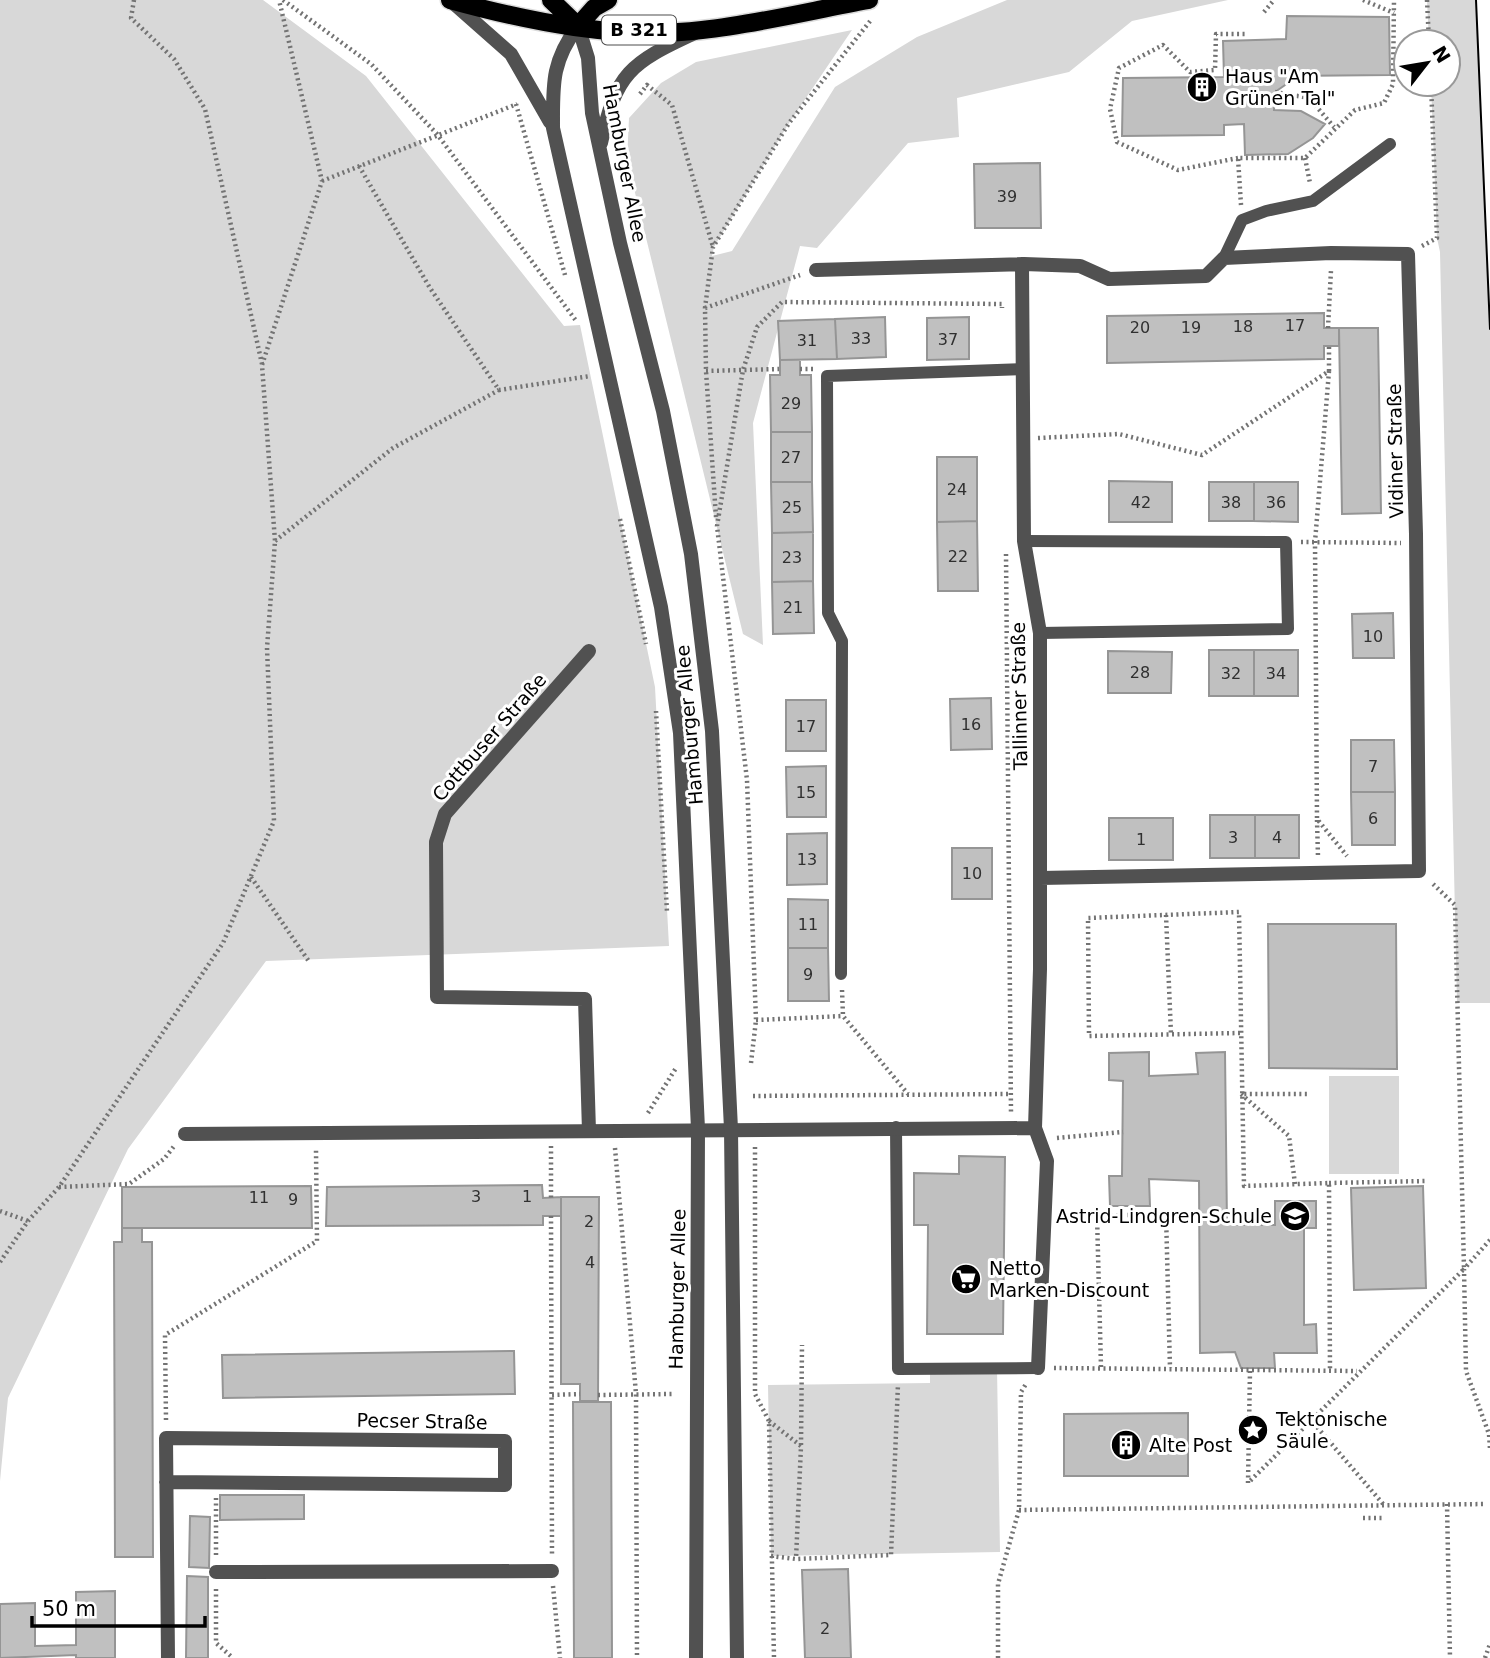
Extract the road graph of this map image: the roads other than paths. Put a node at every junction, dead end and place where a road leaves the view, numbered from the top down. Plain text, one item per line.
1 (450, 0) edge
2 (551, 0) edge
3 (608, 0) edge
4 (874, 5) edge
5 (578, 26) junction
6 (701, 30) junction
7 (553, 128) junction
8 (1391, 144) dead end
9 (600, 148) junction
10 (1224, 258) junction
11 (1022, 264) junction
12 (817, 270) road end
13 (1023, 369) junction
14 (1024, 541) junction
15 (1040, 633) junction
16 (589, 651) dead end
17 (1040, 878) junction
18 (841, 974) road end
19 (895, 1127) junction
20 (698, 1129) junction
21 (731, 1129) junction
22 (589, 1131) junction
23 (185, 1134) road end
24 (1038, 1134) junction
25 (1038, 1368) joint
26 (166, 1482) junction
27 (552, 1571) road end
28 (216, 1572) dead end
29 (169, 1658) edge
30 (696, 1658) edge
31 (737, 1658) edge

1 - 5 main road, B 321
1 - 7 street
2 - 5 main road
3 - 5 main road
4 - 6 main road, B 321
5 - 6 main road, B 321
5 - 7 street, Hamburger Allee
5 - 9 street, Hamburger Allee
6 - 9 street
7 - 20 street, Hamburger Allee
8 - 10 lane
9 - 21 street, Hamburger Allee
10 - 11 street
10 - 17 street, Vidiner Straße
11 - 12 street
11 - 13 street, Tallinner Straße
13 - 14 street, Tallinner Straße
13 - 18 lane
14 - 15 street, Tallinner Straße
14 - 15 lane
15 - 17 street, Tallinner Straße
16 - 22 street, Cottbuser Straße
17 - 24 street, Tallinner Straße
19 - 21 street
19 - 24 street
19 - 25 lane
20 - 21 street
20 - 22 street
20 - 30 street, Hamburger Allee
21 - 31 street, Hamburger Allee
22 - 23 street
24 - 25 street, Tallinner Straße
26 - 26 street, Pecser Straße
26 - 29 street
27 - 28 street

